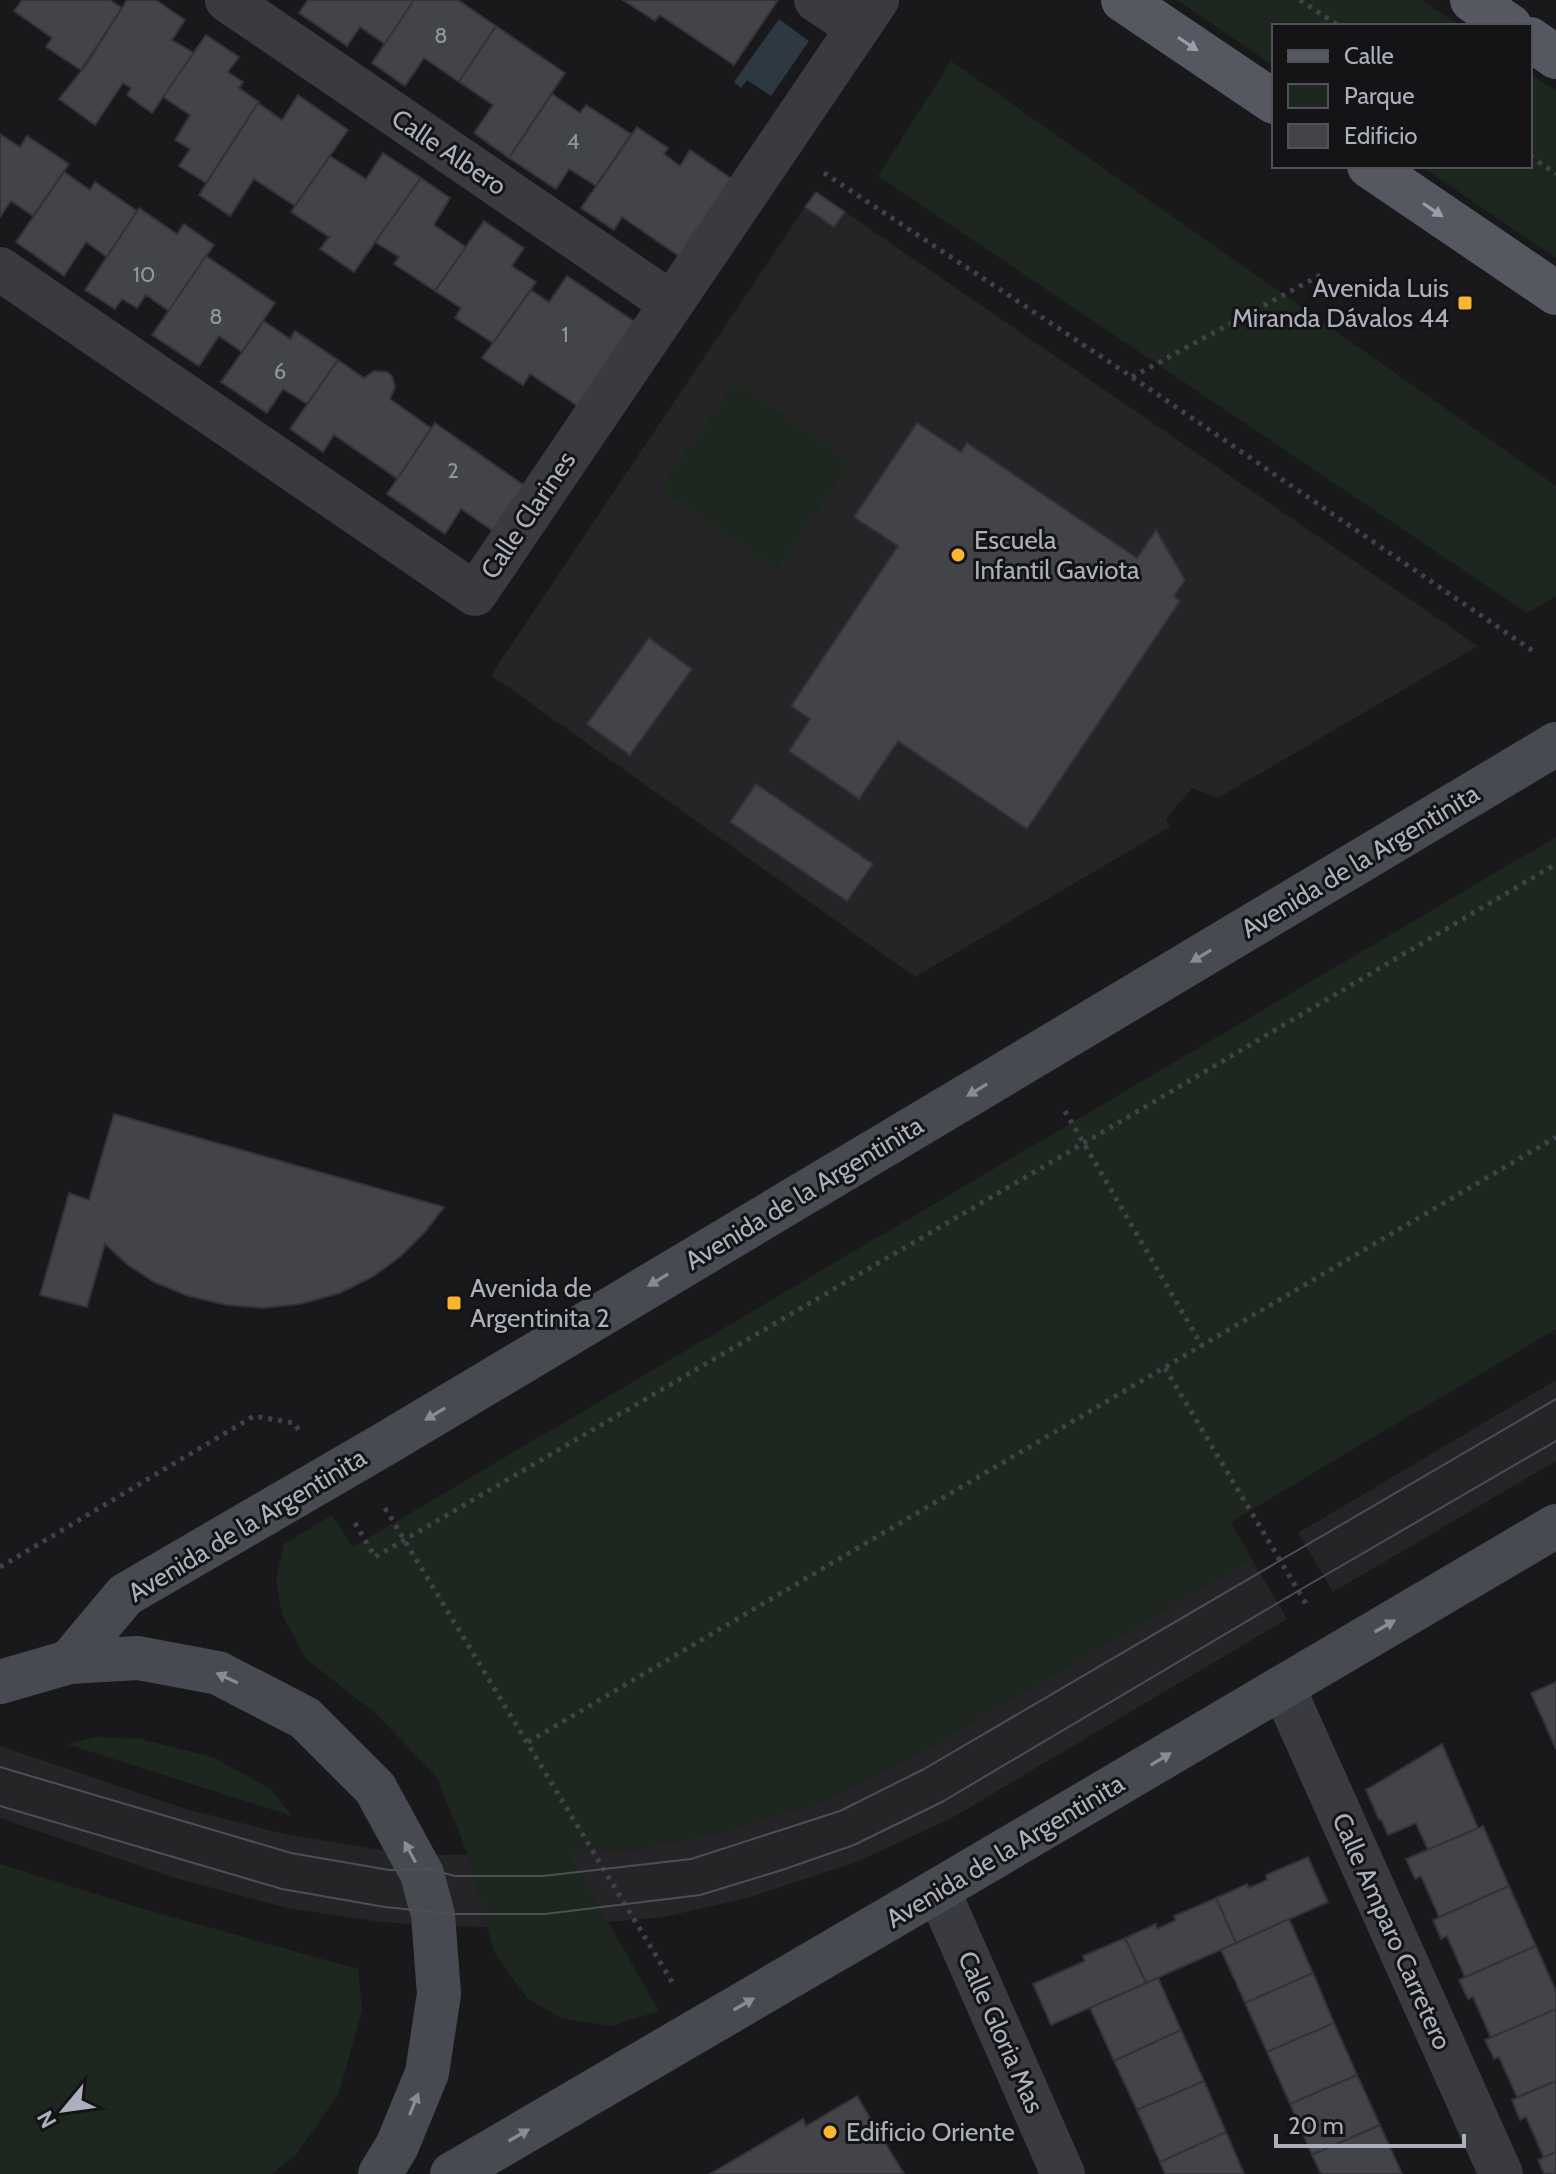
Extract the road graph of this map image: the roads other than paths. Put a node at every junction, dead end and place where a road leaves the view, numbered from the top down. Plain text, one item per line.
1 (227, 0) edge
2 (816, 0) edge
3 (1123, 0) edge
4 (1472, 0) edge
5 (868, 14) edge
6 (1507, 24) edge
7 (1532, 40) edge
8 (1556, 57) edge
9 (1272, 101) edge
10 (1372, 168) edge
11 (0, 269) edge
12 (1556, 293) edge
13 (671, 303) junction
14 (1556, 744) edge
15 (1556, 1526) edge
16 (69, 1662) junction
17 (0, 1682) edge
18 (1283, 1687) junction
19 (938, 1890) junction
20 (380, 2174) edge
21 (452, 2174) edge
22 (1063, 2174) edge
23 (1501, 2174) edge

1 - 13 street, Calle Albero
2 - 5 street
3 -> 9 main road
4 - 6 main road
5 - 13 street, Calle Clarines
7 - 8 main road
10 -> 12 main road
11 - 13 street, Calle Clarines
14 -> 16 main road, Avenida de la Argentinita
18 -> 15 main road, Avenida de la Argentinita
16 - 17 main road
20 -> 16 main road
19 -> 18 main road, Avenida de la Argentinita
18 - 23 street, Calle Amparo Carretero
21 -> 19 main road, Avenida de la Argentinita
19 - 22 street, Calle Gloria Mas

